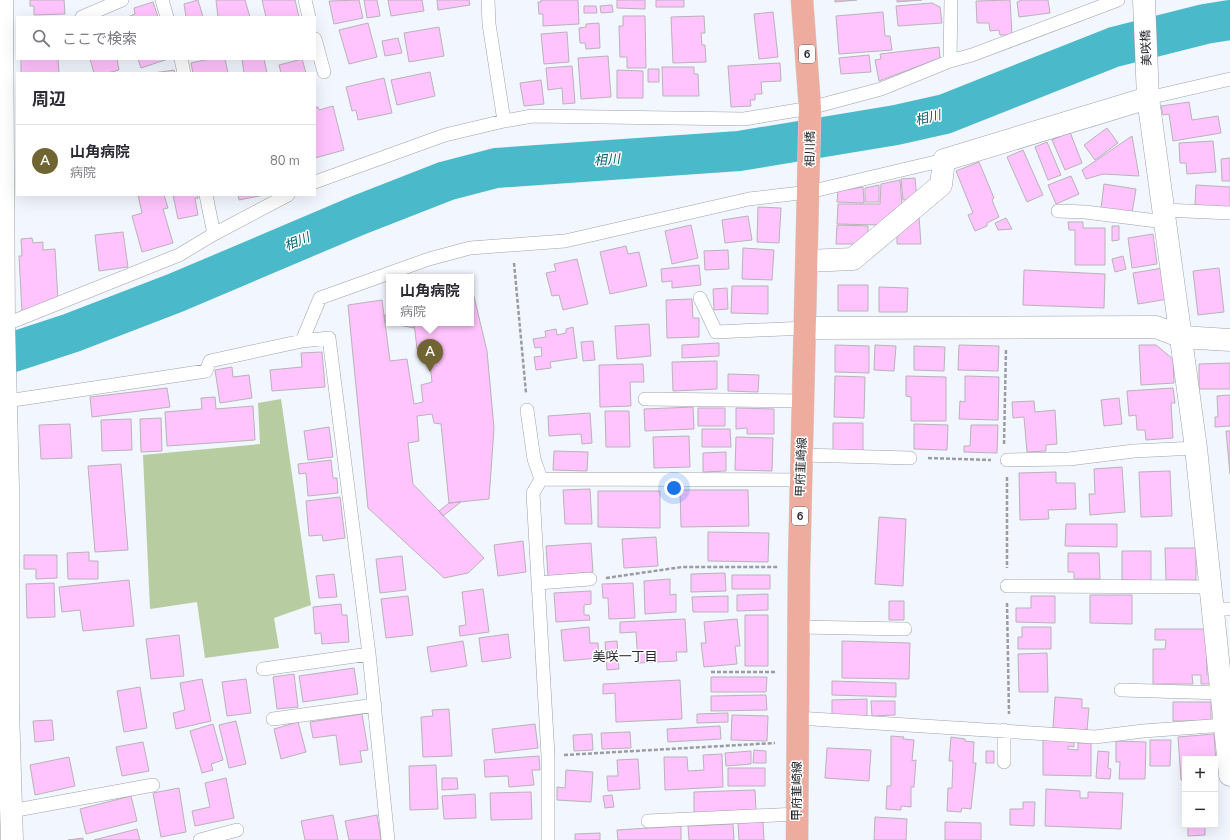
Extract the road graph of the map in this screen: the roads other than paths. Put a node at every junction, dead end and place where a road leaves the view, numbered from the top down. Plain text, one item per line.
1 (2, 0) edge
2 (122, 0) edge
3 (162, 0) edge
4 (305, 0) edge
5 (488, 0) edge
6 (802, 0) edge
7 (951, 0) edge
8 (1118, 0) edge
9 (1144, 0) edge
10 (84, 16) edge
11 (167, 16) edge
12 (309, 16) edge
13 (9, 27) edge
14 (316, 43) edge
15 (181, 60) edge
16 (950, 61) junction
17 (184, 72) edge
18 (324, 72) dead end
19 (1230, 79) edge
20 (1148, 97) junction
21 (810, 108) junction
22 (504, 121) junction
23 (944, 160) junction
24 (316, 182) edge
25 (809, 192) junction
26 (206, 196) edge
27 (286, 196) edge
28 (1058, 212) dead end
29 (1230, 213) edge
30 (1165, 216) junction
31 (214, 234) junction
32 (807, 261) junction
33 (386, 274) edge
34 (387, 274) edge
35 (700, 298) dead end
36 (4, 325) junction
37 (805, 328) junction
38 (1182, 337) junction
39 (1230, 340) edge
40 (302, 341) junction
41 (646, 399) dead end
42 (803, 401) junction
43 (4, 402) edge
44 (527, 410) road end
45 (1196, 448) junction
46 (802, 456) junction
47 (910, 458) road end
48 (1005, 460) road end
49 (541, 479) junction
50 (801, 480) junction
51 (590, 579) road end
52 (538, 583) junction
53 (1007, 586) dead end
54 (1212, 587) junction
55 (1222, 609) edge
56 (799, 627) junction
57 (905, 629) dead end
58 (370, 654) junction
59 (263, 669) dead end
60 (1121, 690) dead end
61 (1222, 693) junction
62 (375, 705) junction
63 (797, 718) junction
64 (273, 719) dead end
65 (1227, 722) edge
66 (1004, 730) junction
67 (1004, 762) dead end
68 (1230, 775) edge
69 (154, 785) dead end
70 (11, 811) junction
71 (797, 814) junction
72 (648, 821) dead end
73 (237, 830) dead end
74 (12, 840) edge
75 (200, 840) edge
76 (388, 840) edge
77 (548, 840) edge
78 (797, 840) edge

1 - 13 street
2 - 10 lane
3 - 11 lane
4 - 12 lane
5 - 22 lane
6 - 21 main road, 6
7 - 16 lane
8 - 16 lane
9 - 20 street, 美咲橋
13 - 36 street
14 - 18 lane
15 - 17 lane
16 - 21 lane
19 - 20 lane
20 - 23 street
20 - 30 street, 美咲橋
21 - 22 lane
21 - 25 main road, 相川橋 / 6
22 - 24 lane
23 - 25 lane
23 - 32 street
25 - 32 main road, 甲府韮崎線 / 6
25 - 34 lane
26 - 31 lane
27 - 31 lane
28 - 30 lane
29 - 30 lane
30 - 38 street, 美咲橋
31 - 36 lane
32 - 37 main road, 甲府韮崎線 / 6
33 - 40 lane
35 - 37 lane
36 - 43 street
37 - 38 street
37 - 42 main road, 甲府韮崎線 / 6
38 - 39 street
38 - 45 street, 美咲橋
40 - 43 lane
40 - 58 lane
41 - 42 lane
42 - 46 main road, 甲府韮崎線 / 6
43 - 70 street
44 - 49 lane
45 - 48 lane
45 - 54 street, 美咲橋
46 - 47 lane
46 - 50 main road, 甲府韮崎線 / 6
49 - 50 lane
49 - 52 lane
50 - 56 main road, 甲府韮崎線 / 6
51 - 52 lane
52 - 77 lane
53 - 54 lane
54 - 55 street, 美咲橋
55 - 61 street, 美咲橋
56 - 57 lane
56 - 63 main road, 甲府韮崎線 / 6
58 - 59 lane
58 - 62 lane
60 - 61 lane
61 - 65 street, 美咲橋
62 - 64 lane
62 - 76 lane
63 - 66 lane
63 - 71 main road, 甲府韮崎線 / 6
65 - 66 lane
65 - 68 street, 美咲橋
66 - 67 lane
69 - 70 lane
70 - 74 street
71 - 72 lane
71 - 78 main road, 甲府韮崎線 / 6
73 - 75 lane

